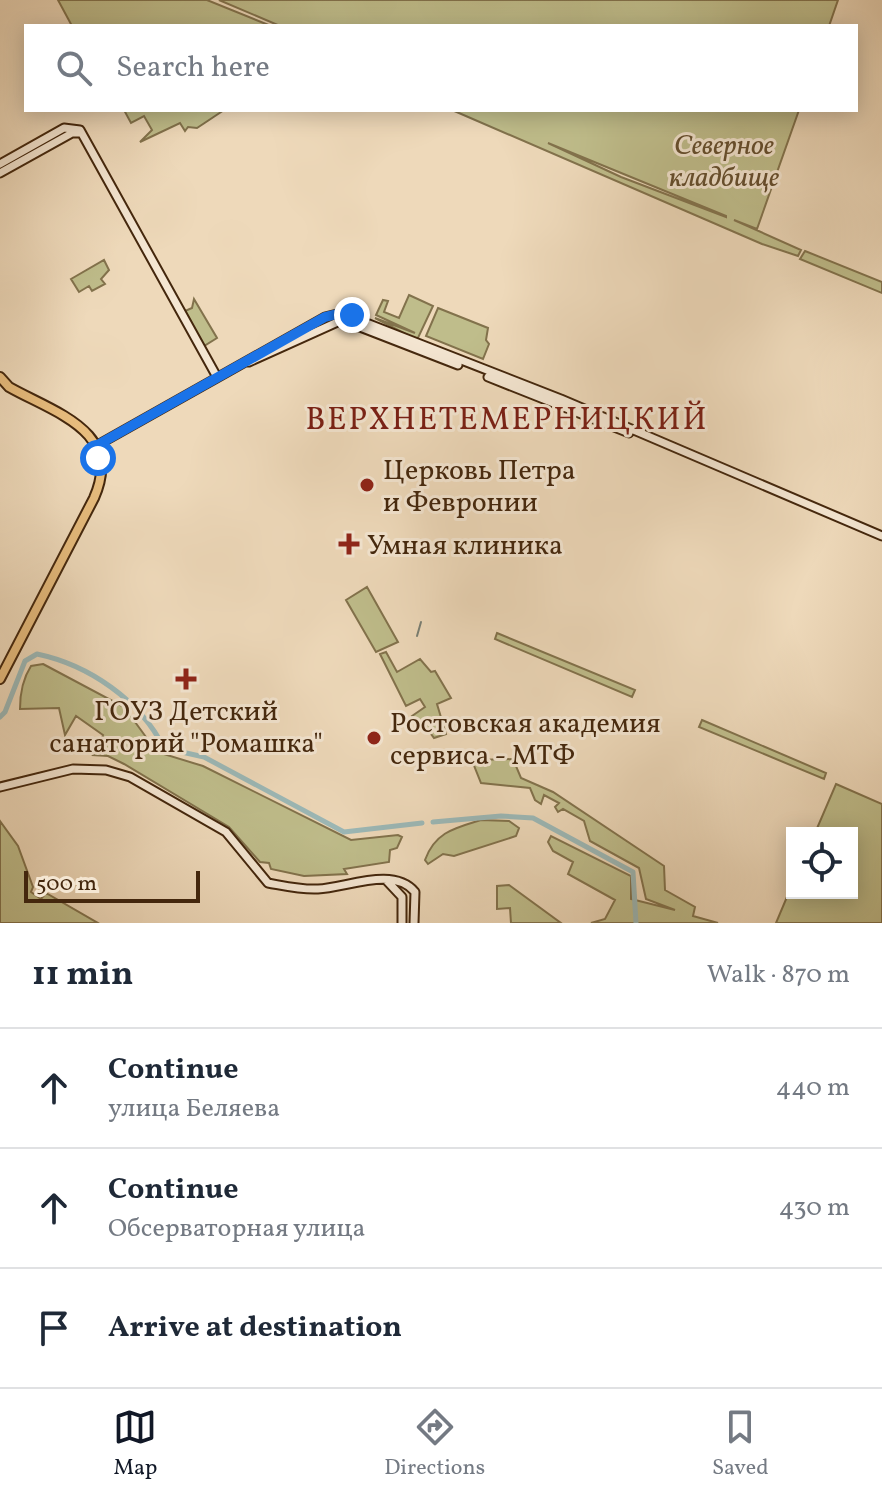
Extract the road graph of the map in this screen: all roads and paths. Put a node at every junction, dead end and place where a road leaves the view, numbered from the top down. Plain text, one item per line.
1 (66, 132) junction
2 (0, 164) edge
3 (0, 173) edge
4 (0, 377) edge
5 (217, 377) junction
6 (0, 384) edge
7 (95, 446) junction
8 (100, 462) junction
9 (882, 536) edge
10 (0, 670) edge
11 (0, 679) edge
12 (0, 787) edge
13 (385, 880) junction
14 (413, 889) junction
15 (402, 897) junction
16 (402, 923) edge
17 (414, 923) edge

1 - 2 main road
1 - 3 main road
1 - 5 main road
4 - 7 main road
5 - 7 main road
5 - 9 main road
6 - 7 main road
7 - 8 main road
8 - 10 main road
8 - 11 main road
12 - 13 main road
13 - 14 main road
13 - 15 main road
14 - 15 main road
14 - 17 main road
15 - 16 main road

